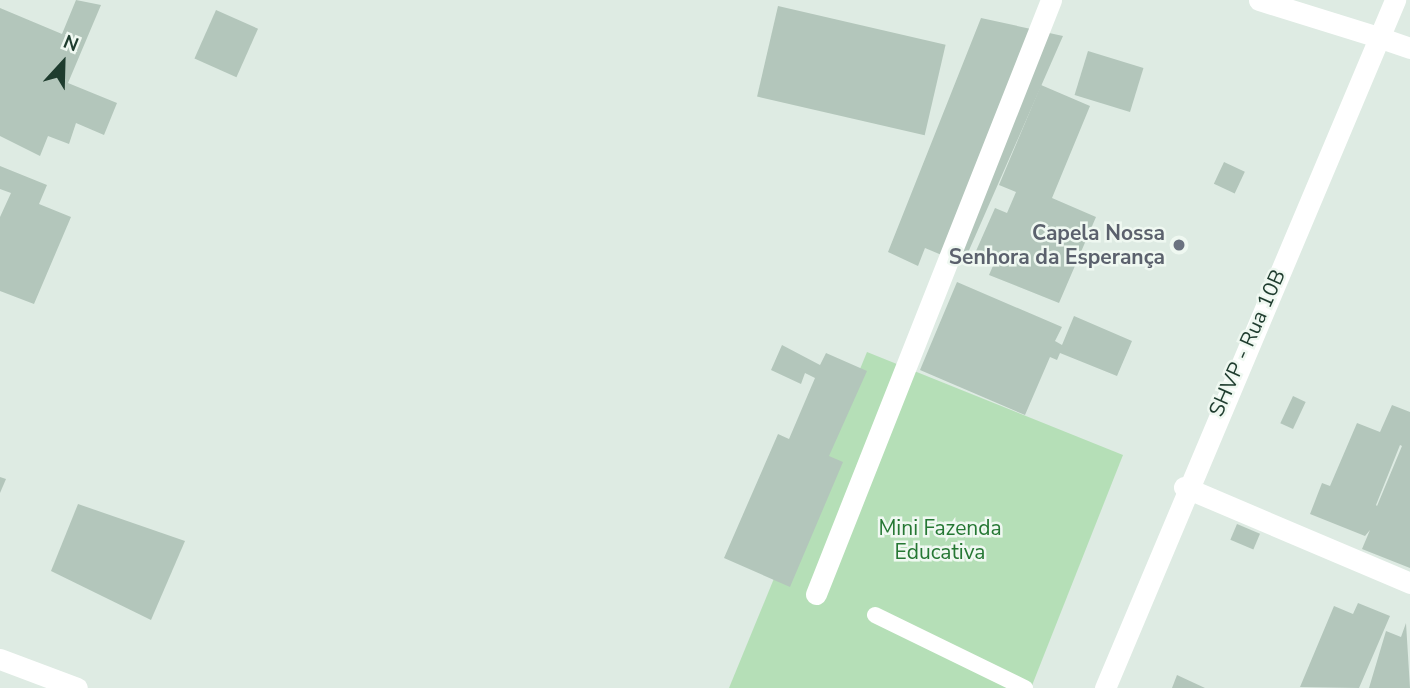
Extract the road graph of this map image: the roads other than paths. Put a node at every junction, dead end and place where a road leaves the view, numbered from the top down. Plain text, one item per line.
1 (1051, 0) edge
2 (1259, 0) edge
3 (1395, 0) edge
4 (1381, 38) junction
5 (1410, 48) edge
6 (1184, 487) junction
7 (1410, 583) edge
8 (816, 594) dead end
9 (875, 615) dead end
10 (0, 659) edge
11 (77, 688) edge
12 (1025, 688) edge
13 (1105, 688) edge

1 - 8 street
2 - 4 street
3 - 4 street, SHVP - Rua 10B
4 - 5 street
4 - 6 street, SHVP - Rua 10B
6 - 7 street
6 - 13 street, SHVP - Rua 10B
9 - 12 lane
10 - 11 street

